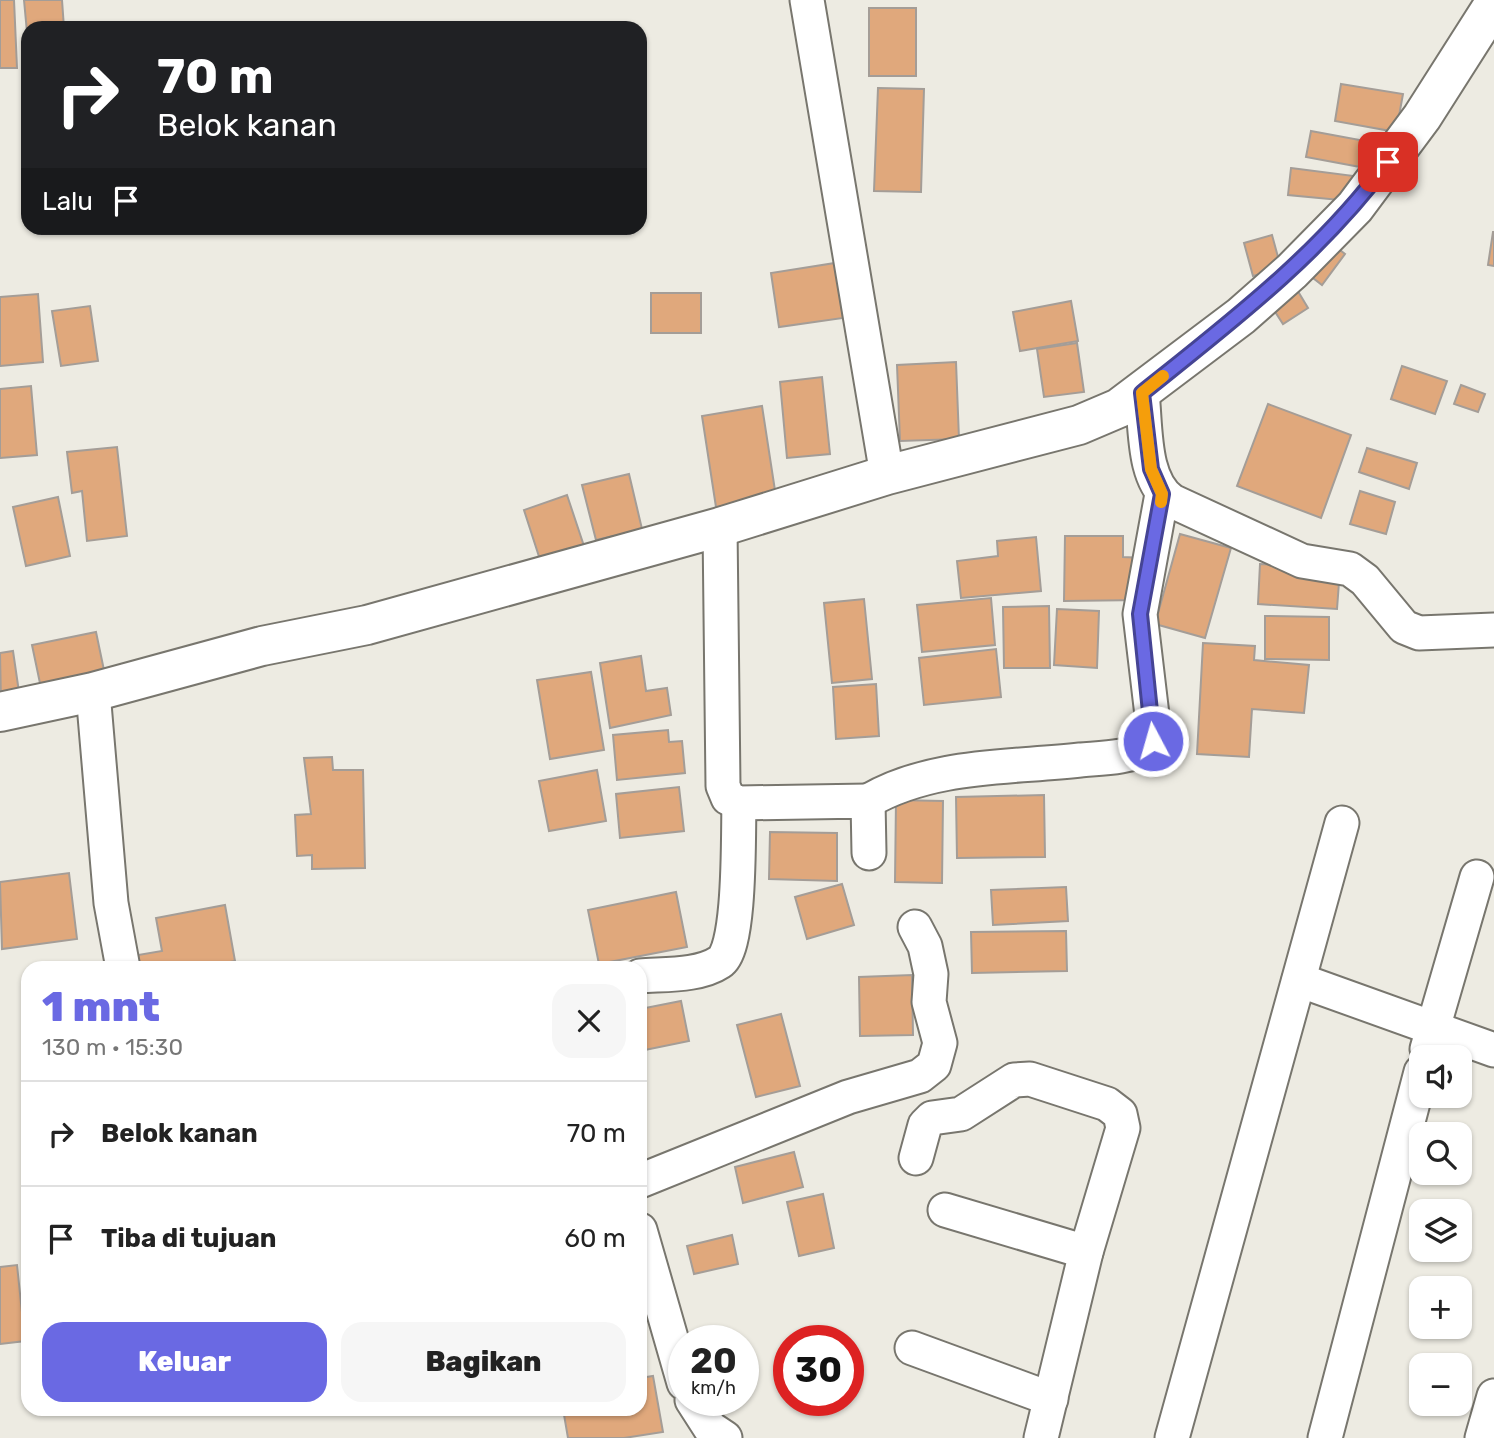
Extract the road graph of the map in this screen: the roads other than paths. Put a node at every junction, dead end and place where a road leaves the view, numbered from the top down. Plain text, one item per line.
1 (807, 0) edge
2 (1494, 4) edge
3 (1142, 393) junction
4 (887, 475) junction
5 (1162, 494) junction
6 (720, 527) junction
7 (1494, 631) edge
8 (93, 692) junction
9 (0, 712) edge
10 (868, 802) junction
11 (739, 803) junction
12 (1342, 823) dead end
13 (869, 853) dead end
14 (1477, 877) dead end
15 (915, 927) dead end
16 (122, 961) edge
17 (647, 975) edge
18 (1299, 980) junction
19 (1429, 1043) edge
20 (1494, 1050) edge
21 (1412, 1108) edge
22 (916, 1158) dead end
23 (647, 1178) edge
24 (945, 1210) dead end
25 (1086, 1252) junction
26 (647, 1254) edge
27 (668, 1327) edge
28 (912, 1348) dead end
29 (1494, 1396) edge
30 (1051, 1399) junction
31 (702, 1416) edge
32 (725, 1438) edge
33 (1041, 1438) edge
34 (1172, 1438) edge
35 (1325, 1438) edge
36 (1482, 1438) edge

1 - 4 street
2 - 3 street
3 - 4 street
3 - 5 street
4 - 6 street
5 - 7 street
5 - 10 street
6 - 8 street
6 - 11 street
8 - 9 street
8 - 16 street
10 - 11 street
10 - 13 street
11 - 17 street
12 - 18 street
14 - 19 street
15 - 23 street
18 - 19 street
18 - 34 street
19 - 20 street
21 - 35 street
22 - 25 street
24 - 25 street
25 - 30 street
26 - 27 street
28 - 30 street
29 - 36 street
30 - 33 street
31 - 32 street

